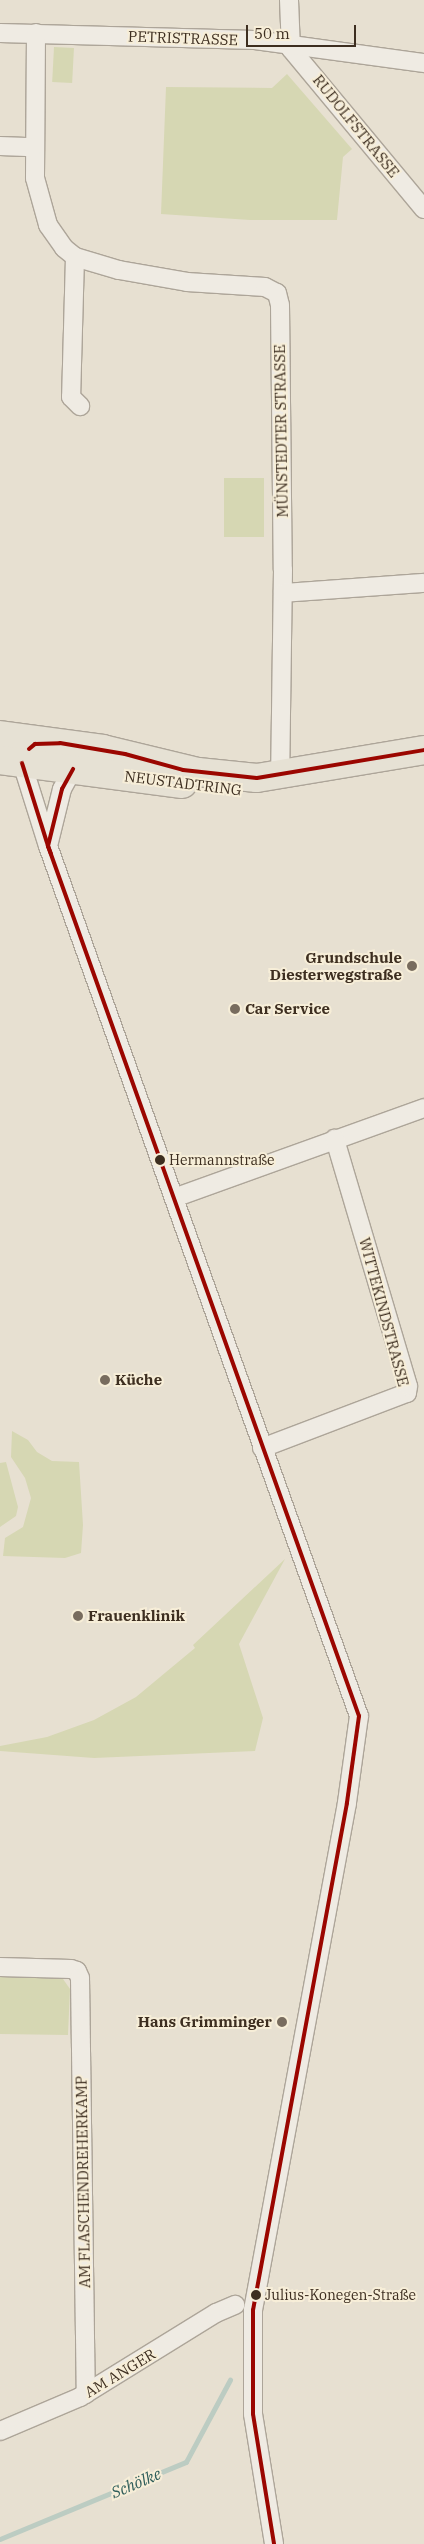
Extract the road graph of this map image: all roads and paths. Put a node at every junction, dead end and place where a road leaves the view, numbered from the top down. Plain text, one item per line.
1 (289, 0) edge
2 (0, 33) edge
3 (36, 33) junction
4 (288, 44) junction
5 (424, 63) edge
6 (0, 146) edge
7 (33, 147) junction
8 (424, 209) edge
9 (75, 258) junction
10 (80, 406) dead end
11 (424, 583) edge
12 (282, 593) junction
13 (0, 735) edge
14 (55, 742) junction
15 (424, 750) edge
16 (11, 761) edge
17 (424, 764) edge
18 (73, 769) junction
19 (280, 776) junction
20 (48, 846) junction
21 (424, 1108) edge
22 (335, 1139) junction
23 (174, 1198) junction
24 (262, 1448) junction
25 (0, 1967) edge
26 (235, 2305) dead end
27 (86, 2394) junction
28 (0, 2430) edge
29 (274, 2544) edge

1 - 4 street
2 - 3 street, PETRISTRASSE
3 - 4 street, PETRISTRASSE
3 - 7 street
4 - 5 street, PETRISTRASSE
4 - 8 street, RUDOLFSTRASSE
6 - 7 street
7 - 9 street
9 - 10 street
9 - 12 street, MÜNSTEDTER STRASSE
11 - 12 street
12 - 19 street, MÜNSTEDTER STRASSE
13 - 14 main road, NEUSTADTRING
14 - 16 street
14 - 19 main road, NEUSTADTRING
15 - 19 main road, NEUSTADTRING
16 - 18 main road, NEUSTADTRING
16 - 20 street
17 - 18 main road, NEUSTADTRING
18 - 20 street
20 - 23 street
21 - 22 street
22 - 23 street
22 - 24 street, WITTEKINDSTRASSE
23 - 24 street
24 - 29 street
25 - 27 street, AM FLASCHENDREHERKAMP
26 - 27 street, AM ANGER
27 - 28 street, AM ANGER

